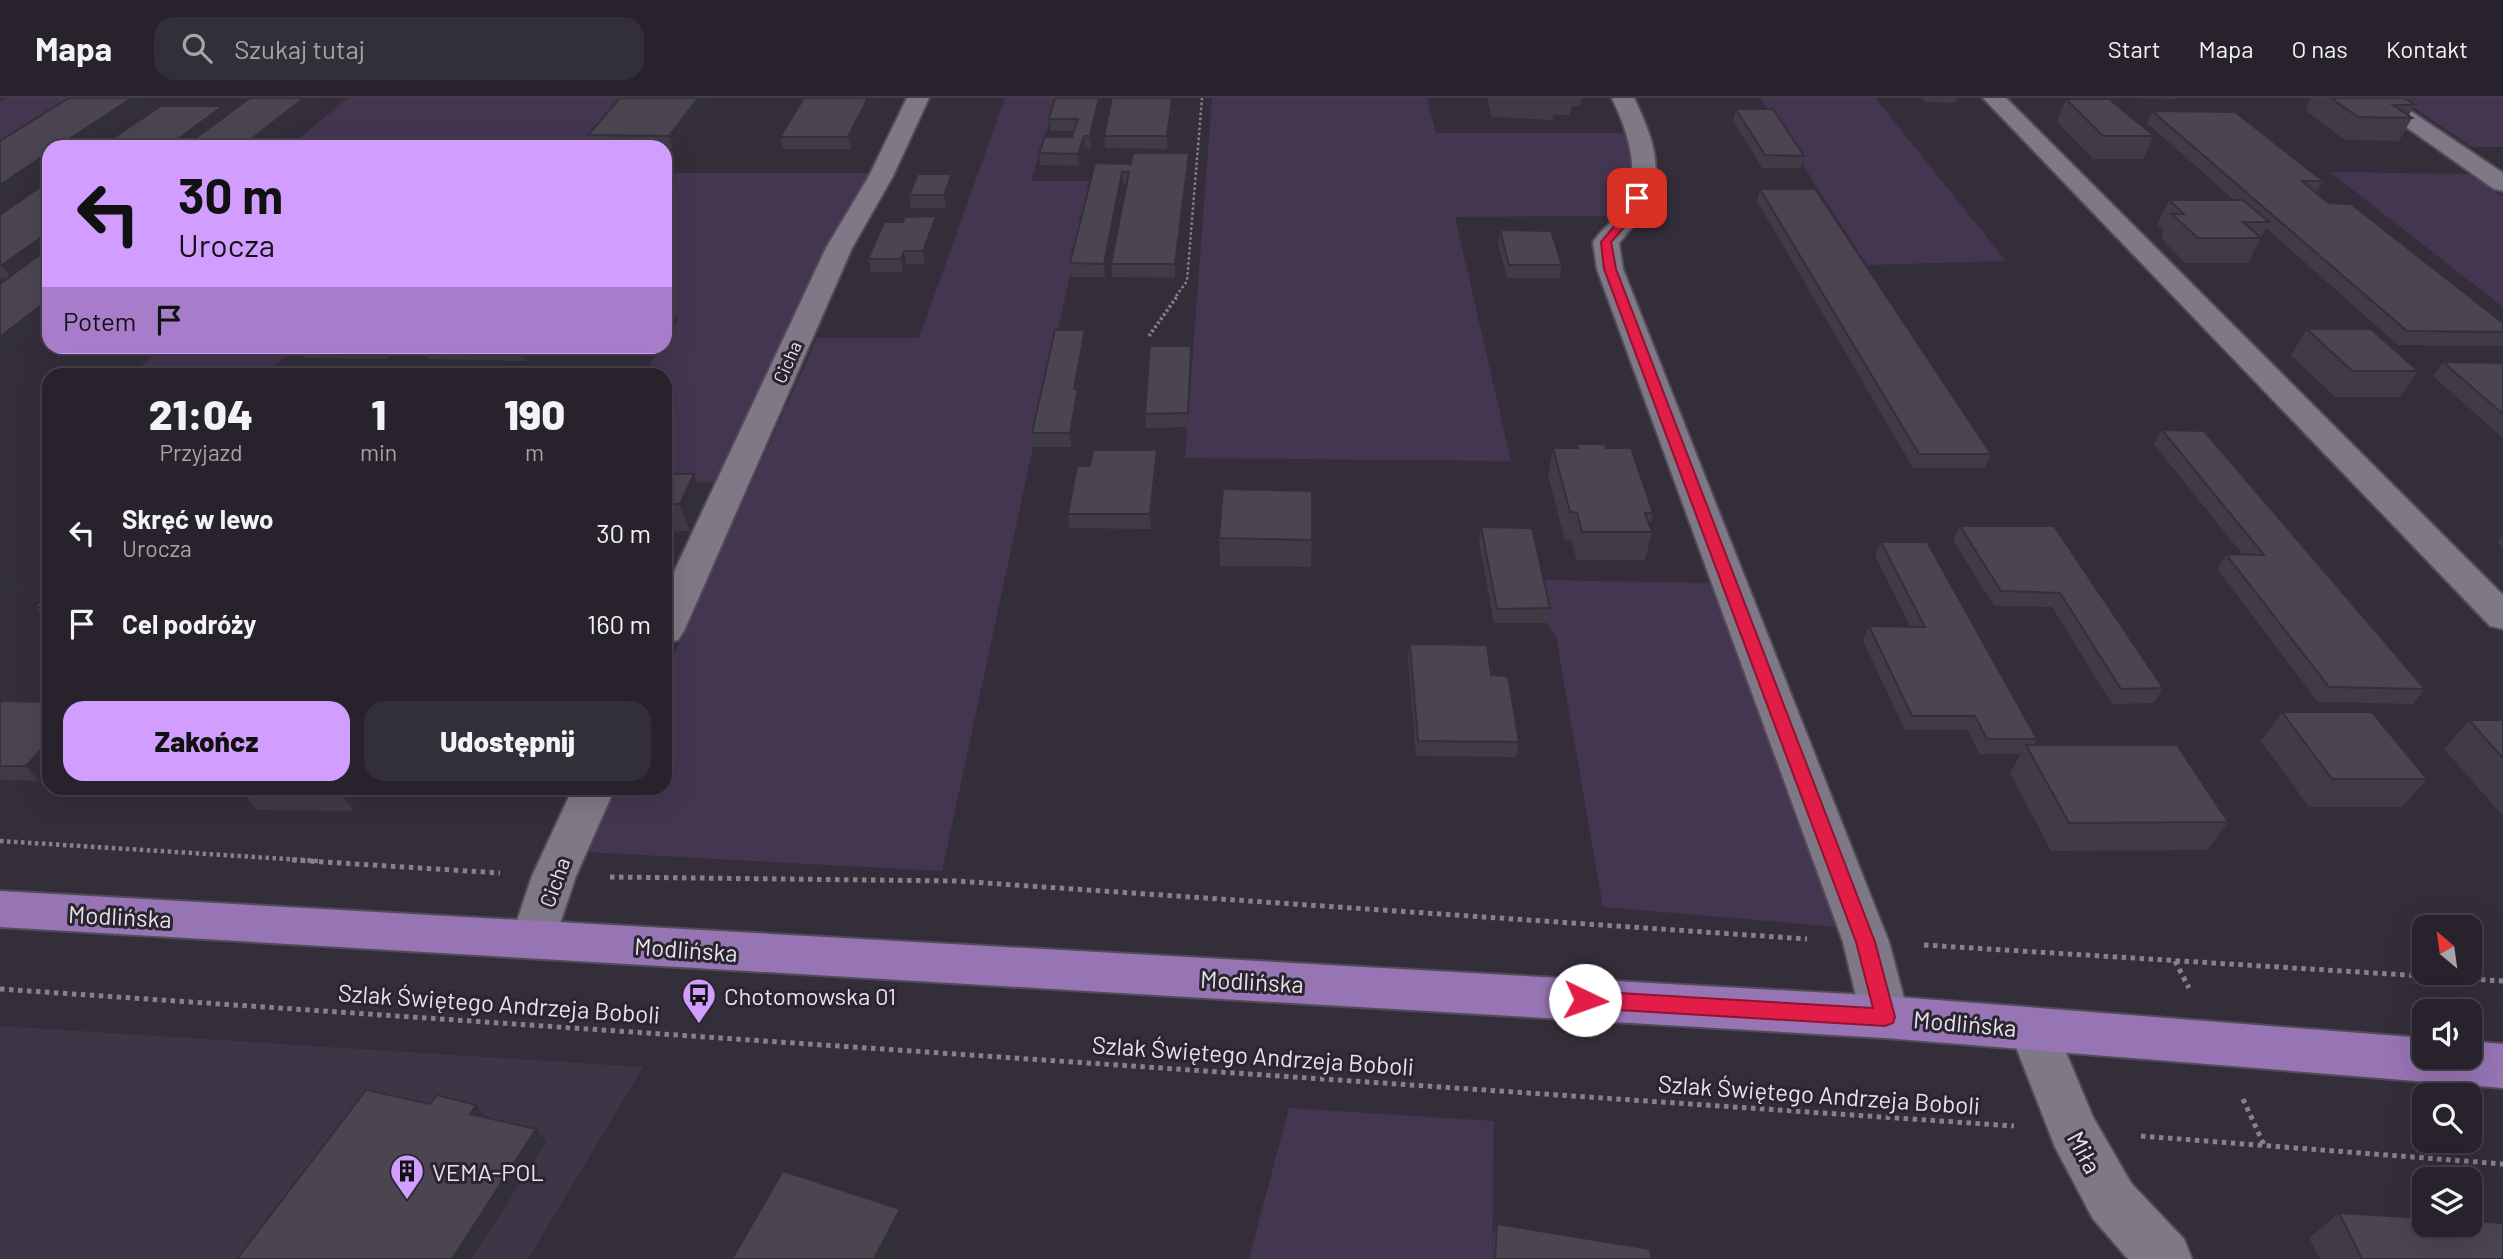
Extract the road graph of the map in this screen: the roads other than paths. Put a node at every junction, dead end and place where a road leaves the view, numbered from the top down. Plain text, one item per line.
1 (918, 98) edge
2 (1623, 98) edge
3 (1994, 98) edge
4 (2376, 98) edge
5 (2503, 184) edge
6 (672, 616) edge
7 (2503, 617) edge
8 (591, 795) edge
9 (0, 909) edge
10 (534, 939) junction
11 (1885, 1017) junction
12 (2033, 1029) junction
13 (2503, 1066) edge
14 (2164, 1259) edge

1 - 6 street, Cicha
2 - 11 street
3 - 7 street
4 - 5 street
8 - 10 street, Cicha
9 - 10 main road, Modlińska
10 - 11 main road, Modlińska
11 - 12 main road, Modlińska
12 - 13 main road, Modlińska
12 - 14 street, Miła

